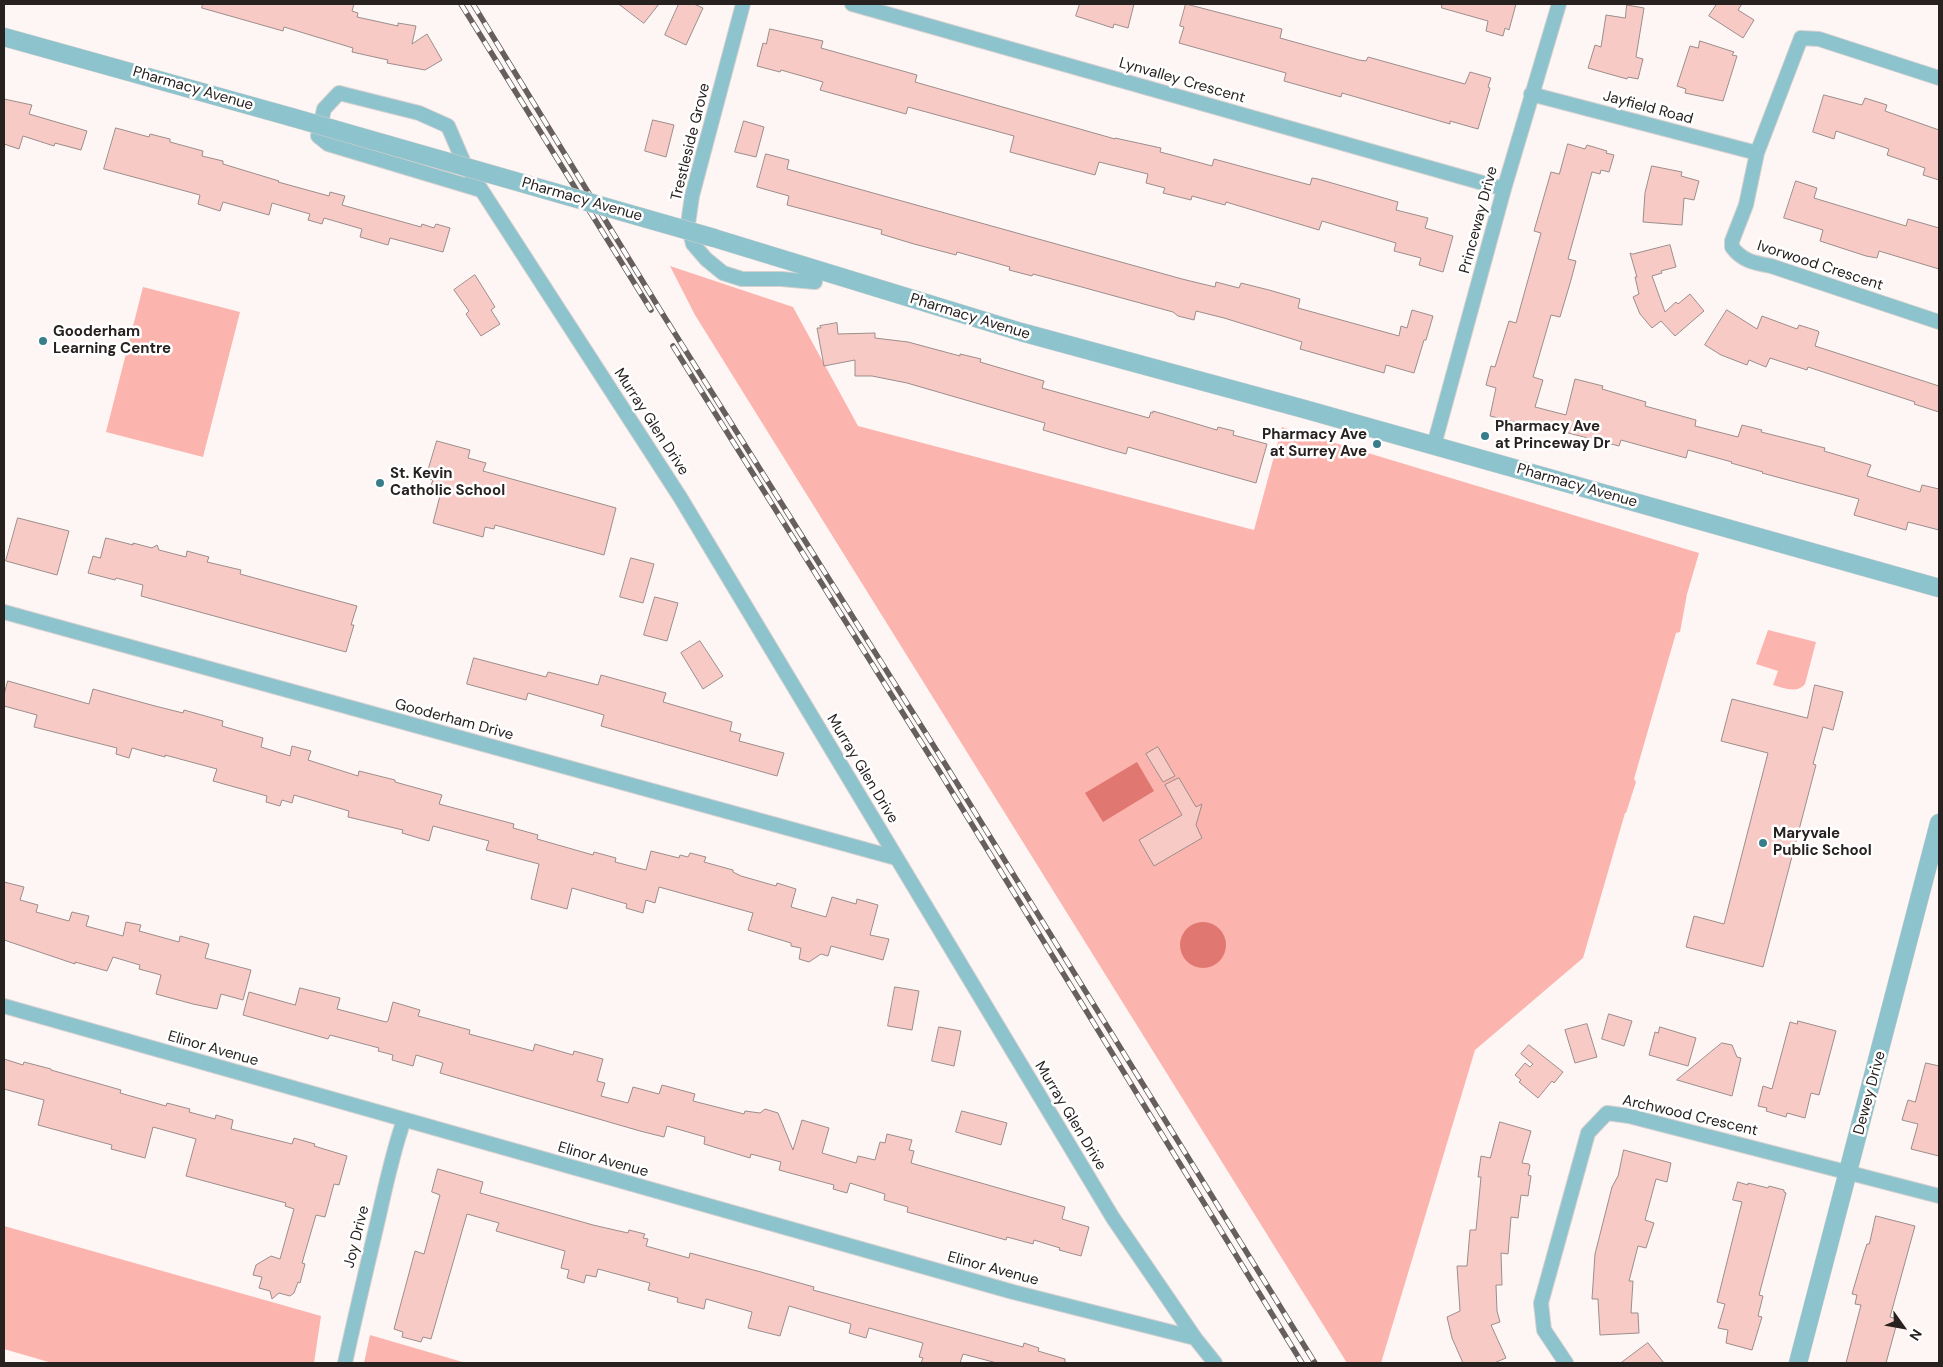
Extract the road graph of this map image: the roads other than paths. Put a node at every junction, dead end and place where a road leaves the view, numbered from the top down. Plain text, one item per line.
1 (743, 4) edge
2 (852, 4) edge
3 (1559, 4) edge
4 (4, 37) edge
5 (1939, 78) edge
6 (1531, 94) junction
7 (1757, 153) junction
8 (1504, 189) junction
9 (481, 190) junction
10 (815, 282) dead end
11 (1939, 322) edge
12 (1434, 445) junction
13 (1939, 588) edge
14 (4, 612) edge
15 (1939, 823) edge
16 (896, 858) junction
17 (4, 1006) edge
18 (404, 1120) junction
19 (1849, 1172) junction
20 (1939, 1196) edge
21 (1195, 1338) junction
22 (345, 1363) edge
23 (1215, 1363) edge
24 (1566, 1363) edge
25 (1798, 1363) edge

1 - 10 street, Trestleside Grove
2 - 8 street, Lynvalley Crescent
3 - 6 street, Princeway Drive
4 - 12 street, Pharmacy Avenue, bridge
5 - 7 street
6 - 7 street, Jayfield Road
6 - 8 street, Princeway Drive
7 - 11 street, Ivorwood Crescent
8 - 12 street, Princeway Drive
9 - 9 street, Murray Glen Drive
9 - 16 street, Murray Glen Drive
12 - 13 street, Pharmacy Avenue
14 - 16 street, Gooderham Drive
15 - 19 street, Dewey Drive
16 - 21 street, Murray Glen Drive
17 - 18 street, Elinor Avenue
18 - 21 street, Elinor Avenue
18 - 22 street, Joy Drive
19 - 20 street, Archwood Crescent
19 - 24 street, Archwood Crescent
19 - 25 street, Dewey Drive
21 - 23 street, Murray Glen Drive

